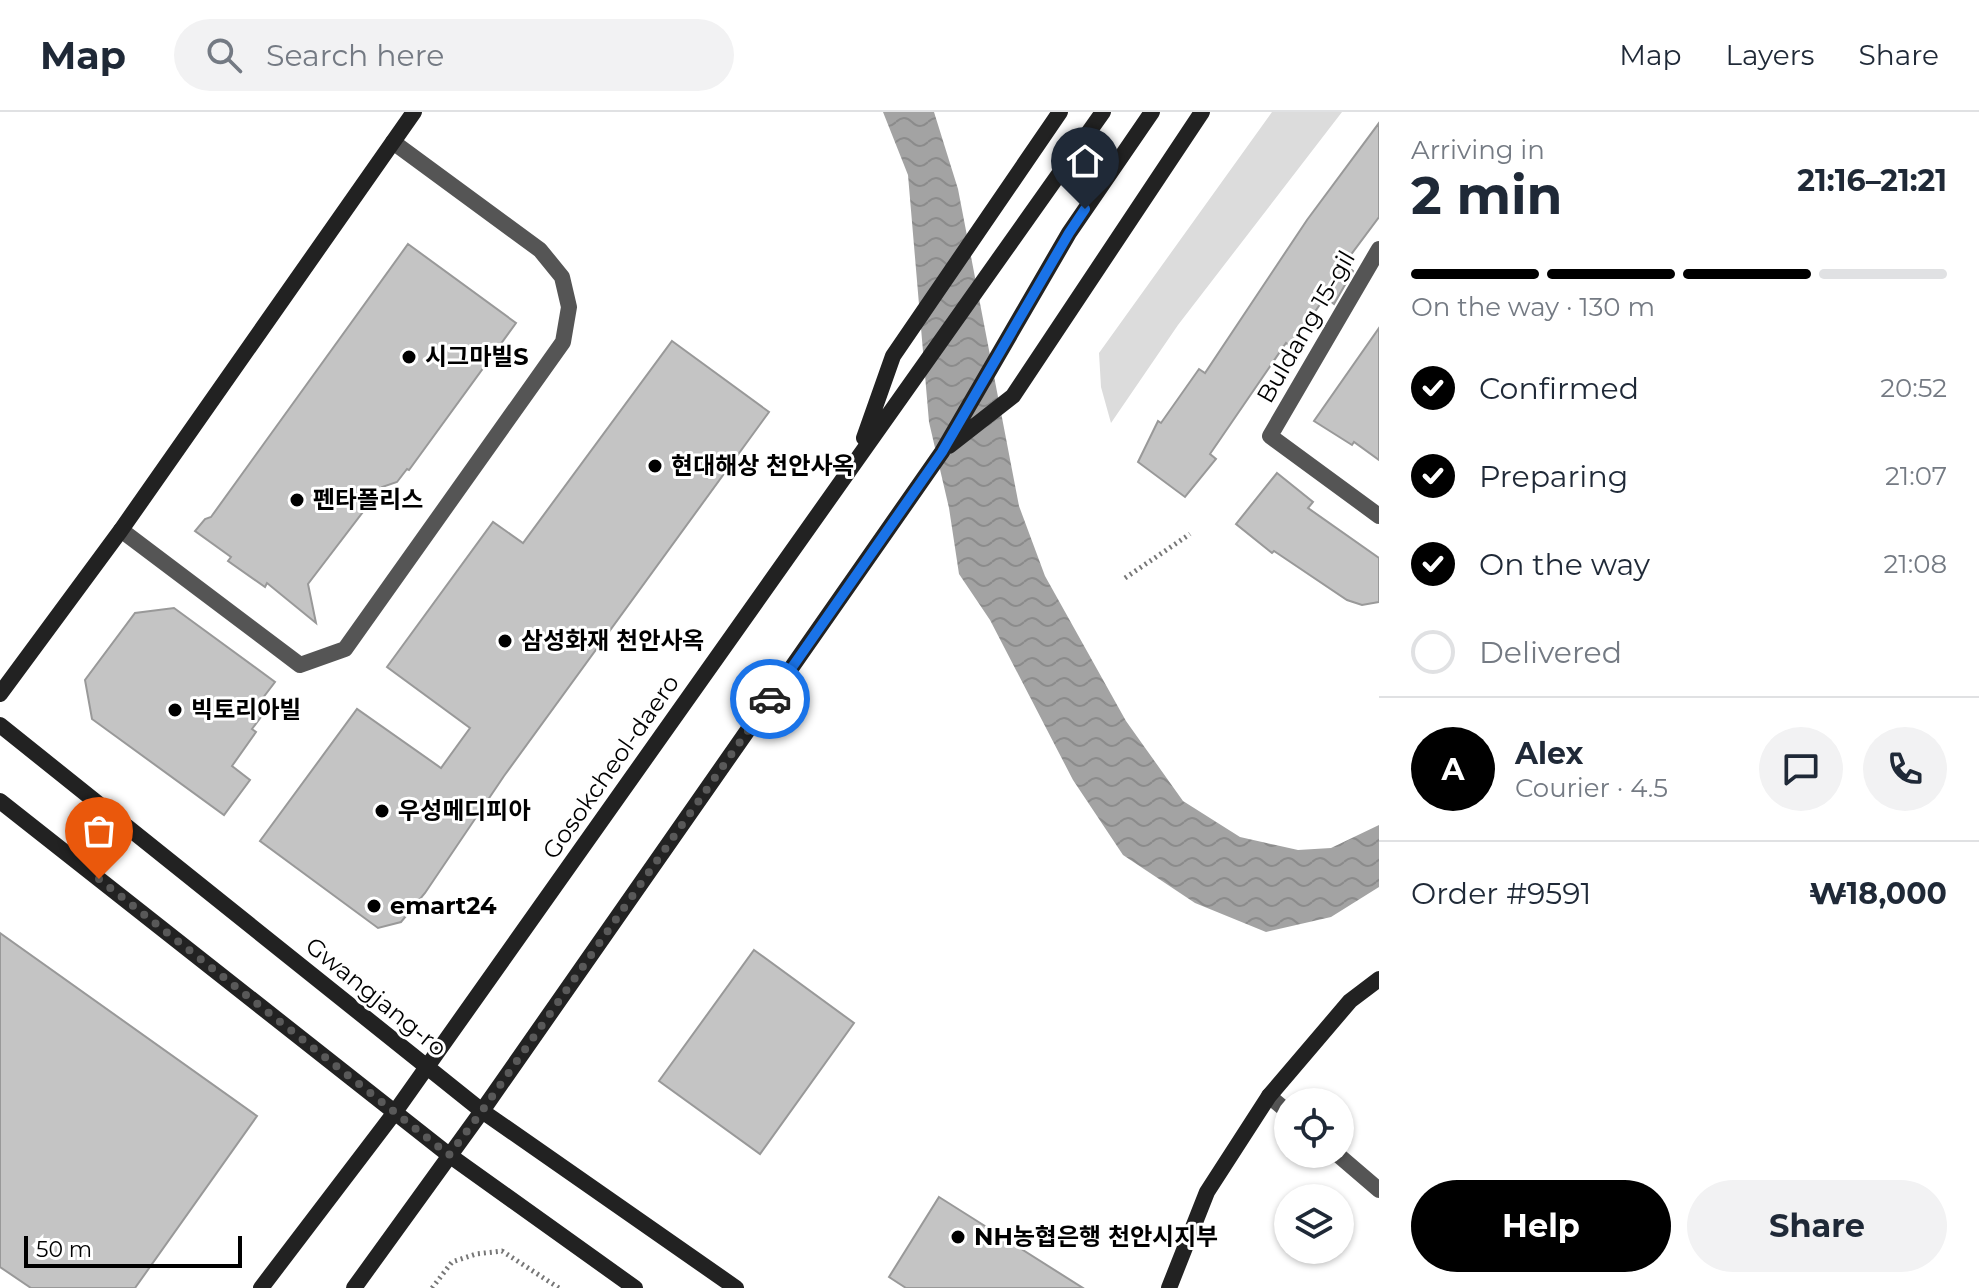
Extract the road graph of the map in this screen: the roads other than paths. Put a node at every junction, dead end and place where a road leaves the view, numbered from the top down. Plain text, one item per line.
1 (414, 112) edge
2 (1103, 112) edge
3 (1152, 112) edge
4 (1202, 112) edge
5 (1056, 118) edge
6 (393, 142) junction
7 (1379, 249) edge
8 (942, 452) junction
9 (857, 458) junction
10 (1379, 516) edge
11 (121, 530) junction
12 (0, 694) edge
13 (0, 725) edge
14 (0, 801) edge
15 (1379, 979) edge
16 (426, 1068) junction
17 (1269, 1096) junction
18 (1274, 1100) edge
19 (482, 1111) junction
20 (395, 1112) junction
21 (449, 1155) junction
22 (1353, 1168) edge
23 (1379, 1190) edge
24 (261, 1288) edge
25 (354, 1288) edge
26 (635, 1288) edge
27 (736, 1288) edge
28 (1169, 1288) edge

1 - 6 main road
2 - 9 main road, Gosokcheol-daero
3 - 8 main road
4 - 8 main road
5 - 9 main road
6 - 11 main road
6 - 11 street
7 - 10 street, Buldang 15-gil
8 - 19 main road
9 - 16 main road, Gosokcheol-daero
11 - 12 main road
13 - 16 main road, Gwangjang-ro
14 - 20 main road
15 - 17 main road
16 - 19 main road, Gwangjang-ro
16 - 20 main road, Gosokcheol-daero
17 - 18 street
17 - 28 main road
19 - 21 main road
19 - 27 main road, Gwangjang-ro
20 - 21 main road
20 - 24 main road, Gosokcheol-daero
21 - 25 main road
21 - 26 main road
22 - 23 street

